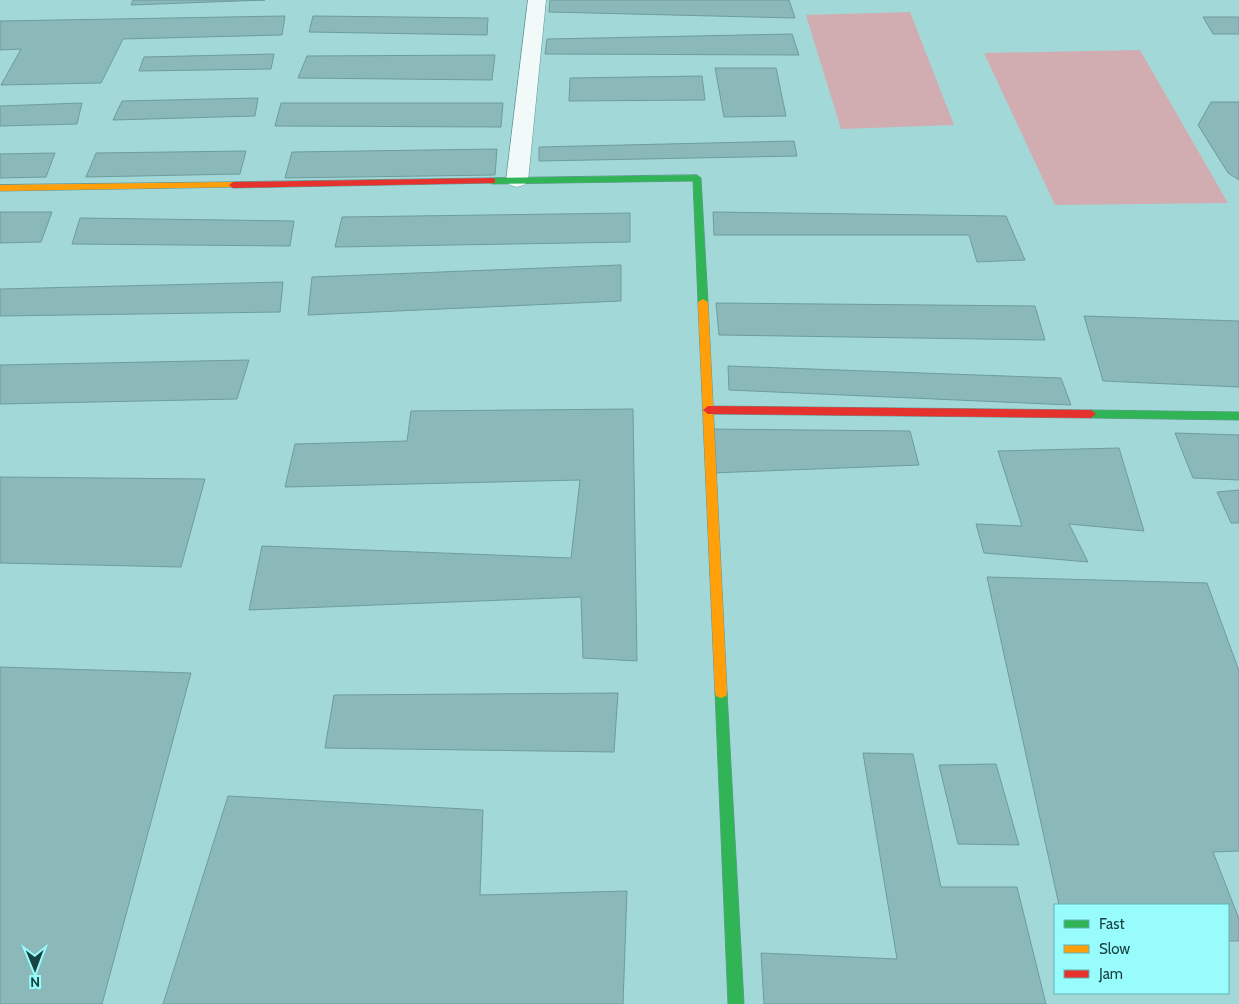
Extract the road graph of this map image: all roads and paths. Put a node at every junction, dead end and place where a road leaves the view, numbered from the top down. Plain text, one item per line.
1 (537, 0) edge
2 (518, 181) junction
3 (0, 188) edge
4 (708, 410) junction
5 (1239, 416) edge
6 (736, 1004) edge

1 - 2 street
2 - 3 street
2 - 4 street
4 - 5 street
4 - 6 street

